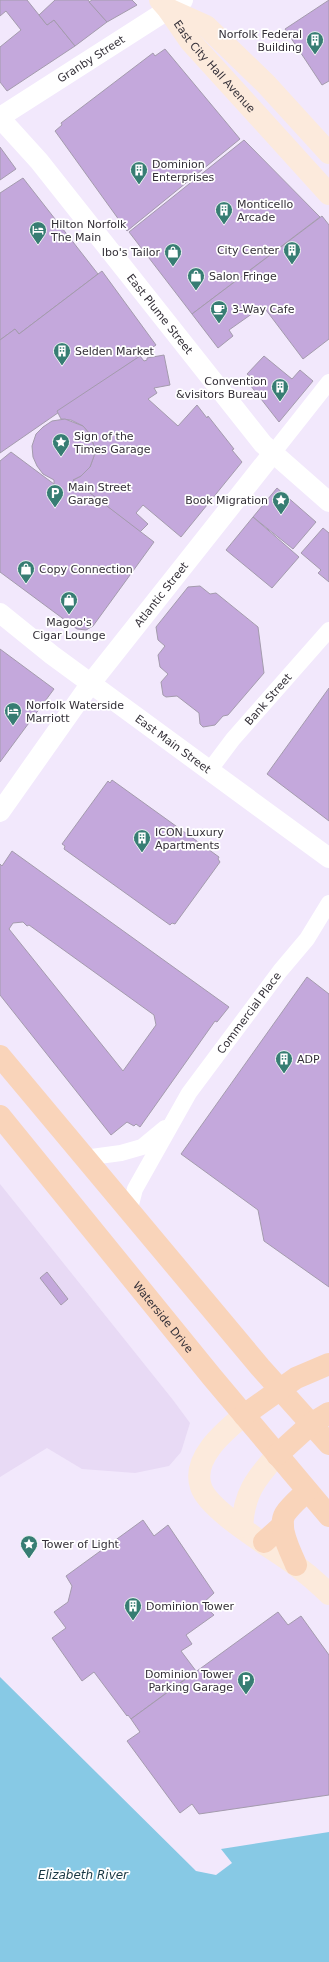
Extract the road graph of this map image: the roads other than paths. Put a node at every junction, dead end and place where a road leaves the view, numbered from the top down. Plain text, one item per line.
1 (170, 3) edge
2 (0, 118) edge
3 (329, 153) edge
4 (325, 181) edge
5 (329, 382) edge
6 (273, 453) junction
7 (329, 502) edge
8 (0, 613) edge
9 (329, 630) edge
10 (91, 683) junction
11 (209, 771) junction
12 (0, 812) edge
13 (329, 858) edge
14 (329, 903) edge
15 (0, 1056) edge
16 (0, 1116) edge
17 (170, 1124) junction
18 (84, 1158) junction
19 (129, 1212) junction
20 (329, 1364) edge
21 (280, 1389) junction
22 (244, 1416) junction
23 (320, 1418) edge
24 (329, 1444) edge
25 (277, 1456) junction
26 (307, 1491) junction
27 (329, 1516) edge
28 (283, 1525) junction
29 (242, 1527) junction
30 (264, 1542) junction
31 (296, 1565) junction
32 (329, 1594) edge

1 - 2 street, Granby Street
1 - 3 main road, East City Hall Avenue
1 - 4 main road, East City Hall Avenue
2 - 6 street, East Plume Street
5 - 6 street, Atlantic Street
6 - 7 street, East Plume Street
6 - 10 street, Atlantic Street
8 - 10 street, East Main Street
9 - 11 street, Bank Street
10 - 11 street, East Main Street
10 - 12 street, Atlantic Street
11 - 13 street, East Main Street
14 - 17 street, Commercial Place
15 - 18 main road
16 - 22 main road, Waterside Drive
17 - 18 street, Commercial Place
17 - 19 street, Commercial Place
18 - 19 main road
19 - 21 main road
20 - 21 main road
21 - 22 main road
21 - 23 main road
22 - 25 main road, Waterside Drive
22 - 29 main road
23 - 24 main road
23 - 25 main road
25 - 26 main road, Waterside Drive
25 - 29 main road
26 - 27 main road, Waterside Drive
26 - 28 main road
28 - 30 main road
28 - 31 main road
29 - 30 main road
30 - 31 main road
31 - 32 main road

